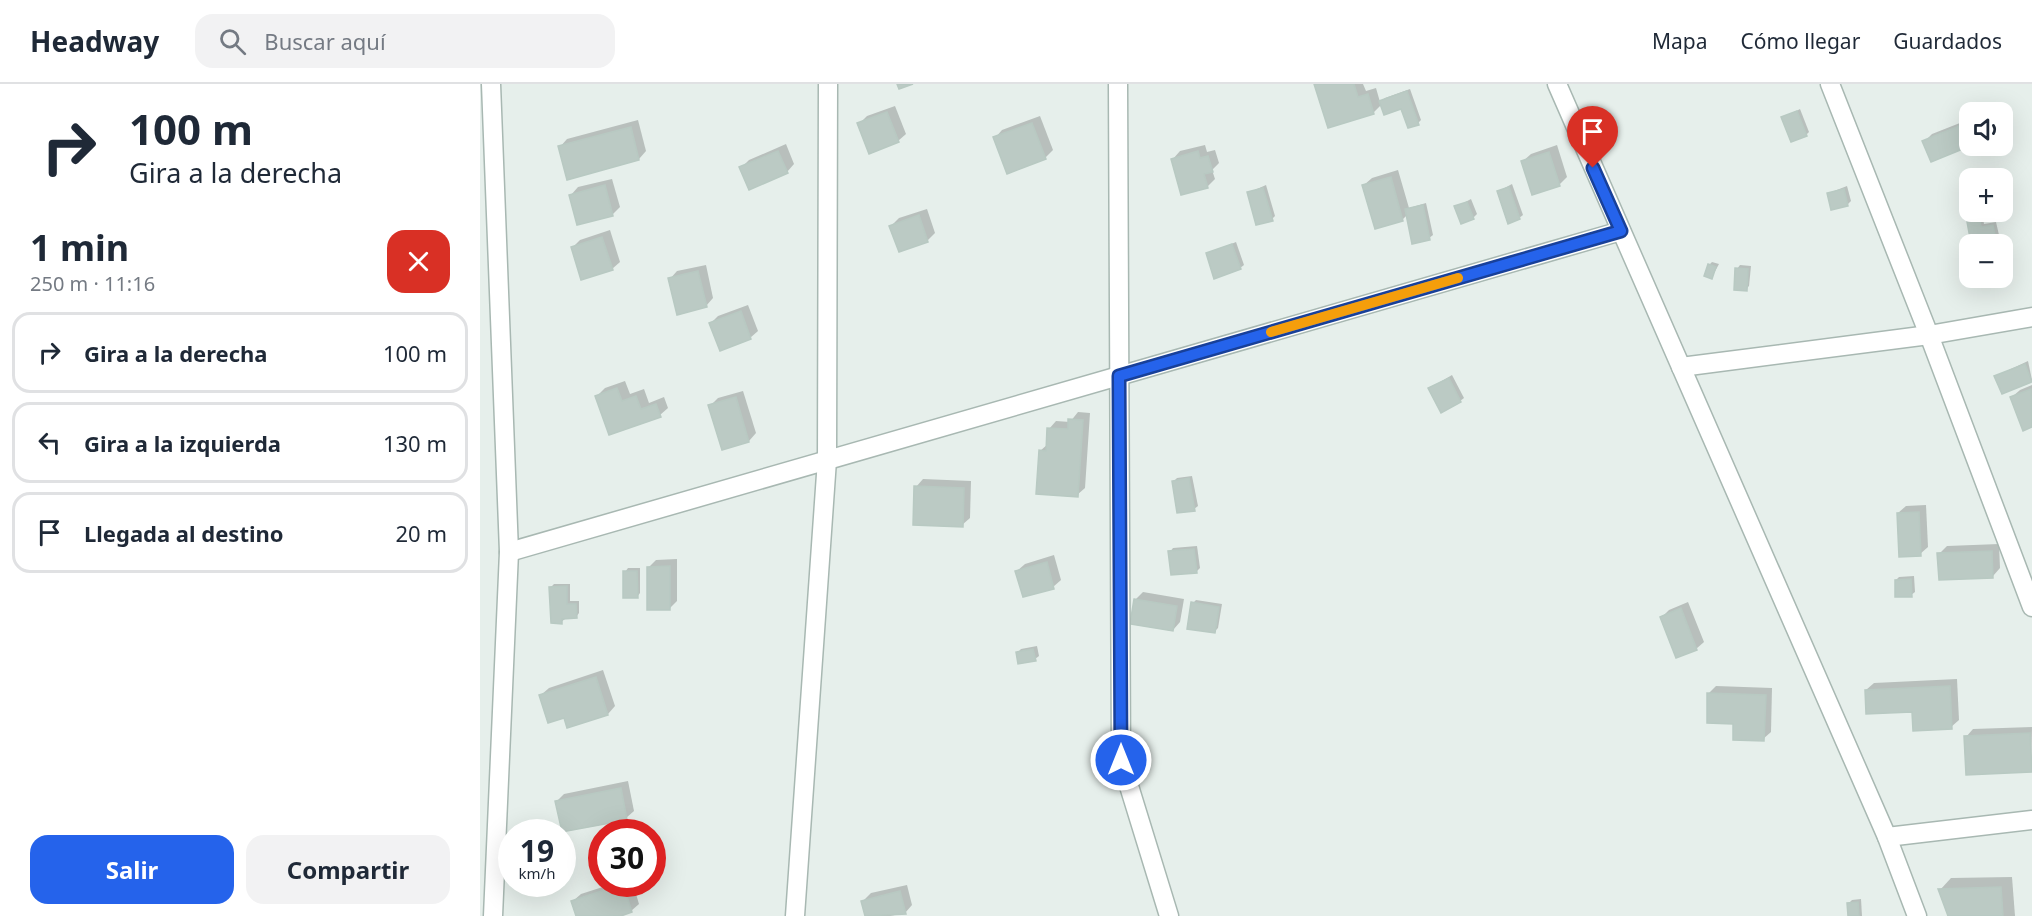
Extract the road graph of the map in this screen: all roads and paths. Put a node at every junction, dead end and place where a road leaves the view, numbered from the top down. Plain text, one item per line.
1 (491, 84) edge
2 (828, 84) edge
3 (1118, 84) edge
4 (1557, 84) edge
5 (1830, 84) edge
6 (1621, 231) junction
7 (2032, 317) edge
8 (1929, 335) junction
9 (1681, 367) junction
10 (1119, 376) junction
11 (827, 460) junction
12 (509, 552) junction
13 (2032, 607) edge
14 (2032, 820) edge
15 (1887, 837) junction
16 (492, 916) edge
17 (795, 916) edge
18 (1169, 916) edge
19 (1917, 916) edge

1 - 12 street
2 - 11 street
3 - 10 street
4 - 6 street
5 - 8 street
6 - 9 street
6 - 10 street
7 - 8 street
8 - 9 street
8 - 13 street
9 - 15 street
10 - 11 street
10 - 18 street
11 - 12 street
11 - 17 street
12 - 16 street
14 - 15 street
15 - 19 street

